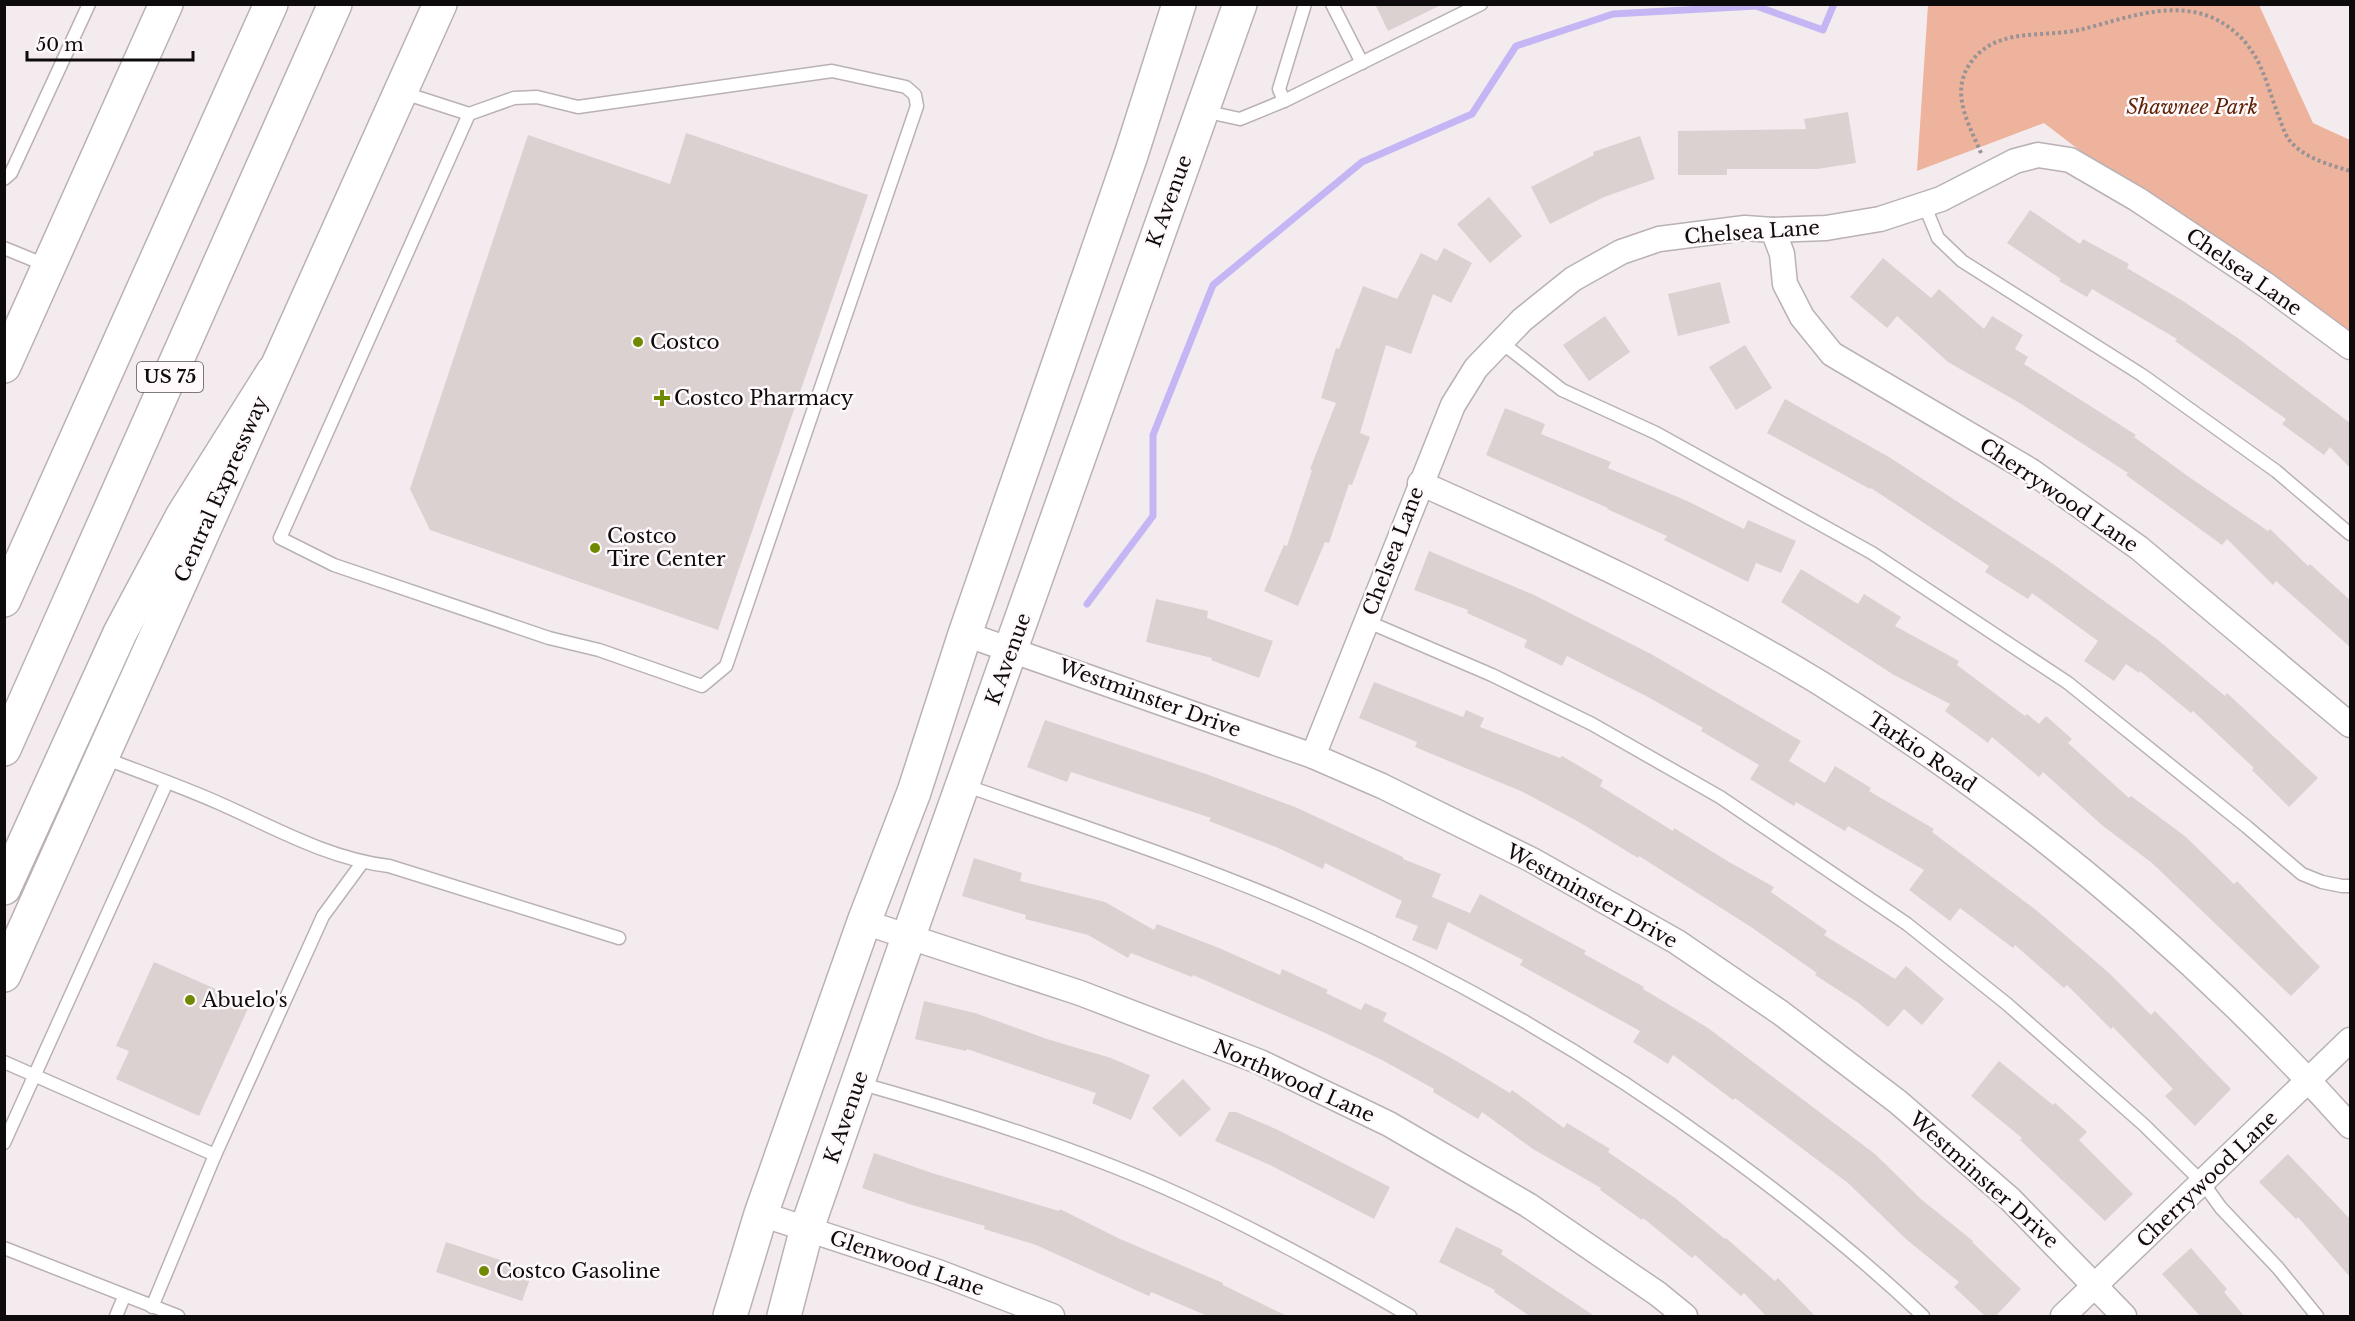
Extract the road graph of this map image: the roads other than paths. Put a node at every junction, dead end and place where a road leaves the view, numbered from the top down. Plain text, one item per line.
1 (89, 4) edge
2 (271, 4) edge
3 (335, 4) edge
4 (440, 4) edge
5 (1179, 4) edge
6 (1240, 4) edge
7 (1305, 4) edge
8 (1332, 4) edge
9 (1481, 4) edge
10 (159, 7) edge
11 (1362, 63) junction
12 (400, 91) junction
13 (1284, 101) junction
14 (1201, 111) junction
15 (469, 114) junction
16 (4, 179) edge
17 (1924, 204) junction
18 (1773, 230) junction
19 (4, 248) edge
20 (49, 267) junction
21 (1501, 342) junction
22 (2350, 347) edge
23 (4, 366) edge
24 (273, 372) junction
25 (1420, 483) junction
26 (2350, 534) edge
27 (4, 600) edge
28 (1366, 621) junction
29 (965, 634) junction
30 (1012, 649) junction
31 (2350, 725) edge
32 (4, 749) edge
33 (1313, 756) junction
34 (103, 758) junction
35 (168, 782) junction
36 (963, 785) junction
37 (362, 863) junction
38 (2350, 886) edge
39 (4, 888) edge
40 (864, 922) junction
41 (619, 938) dead end
42 (908, 938) junction
43 (4, 975) edge
44 (2350, 1040) edge
45 (4, 1062) edge
46 (34, 1076) junction
47 (2310, 1080) junction
48 (858, 1083) junction
49 (2350, 1126) edge
50 (4, 1143) edge
51 (215, 1155) junction
52 (2203, 1183) junction
53 (761, 1214) junction
54 (807, 1228) junction
55 (4, 1248) edge
56 (2096, 1285) junction
57 (124, 1297) junction
58 (152, 1307) junction
59 (116, 1317) edge
60 (178, 1317) edge
61 (730, 1317) edge
62 (784, 1317) edge
63 (1052, 1317) edge
64 (1410, 1317) edge
65 (1685, 1317) edge
66 (1923, 1317) edge
67 (2063, 1317) edge
68 (2124, 1317) edge
69 (2317, 1317) edge

1 - 16 lane
2 - 27 main road, US 75
3 - 32 main road, US 75
4 - 12 main road, Central Expressway
5 - 29 main road
6 - 14 main road, K Avenue
7 - 13 lane
8 - 11 lane
9 - 11 lane
10 - 20 main road
11 - 13 lane
12 - 15 lane
12 - 24 main road, Central Expressway
13 - 14 lane
14 - 30 main road, K Avenue
15 - 15 lane
17 - 18 street, Chelsea Lane
17 - 22 street, Chelsea Lane
17 - 26 lane
18 - 21 street, Chelsea Lane
18 - 31 street, Cherrywood Lane
19 - 20 lane
20 - 23 main road
21 - 25 street, Chelsea Lane
21 - 38 lane
24 - 34 main road, Central Expressway
24 - 39 main road
25 - 28 street, Chelsea Lane
25 - 47 street, Tarkio Road
28 - 33 street, Chelsea Lane
28 - 52 lane
29 - 30 street, Westminster Drive
29 - 40 main road
30 - 33 street, Westminster Drive
30 - 36 main road, K Avenue
33 - 56 street, Westminster Drive
34 - 35 lane
34 - 43 main road, Central Expressway
35 - 37 lane
35 - 46 lane
36 - 42 main road, K Avenue
36 - 66 lane
37 - 41 lane
37 - 51 lane
40 - 42 street, Northwood Lane
40 - 53 main road
42 - 48 main road, K Avenue
42 - 65 street, Northwood Lane
44 - 47 street, Cherrywood Lane
45 - 46 lane
46 - 50 lane
46 - 51 lane
47 - 49 street, Tarkio Road
47 - 52 street, Cherrywood Lane
48 - 54 main road, K Avenue
48 - 64 lane
51 - 58 lane
52 - 56 street, Cherrywood Lane
52 - 69 lane
53 - 54 street, Glenwood Lane
53 - 61 main road
54 - 62 main road, K Avenue
54 - 63 street, Glenwood Lane
55 - 57 lane
56 - 67 street, Cherrywood Lane
56 - 68 street, Westminster Drive
57 - 58 lane
57 - 59 lane
58 - 60 lane

